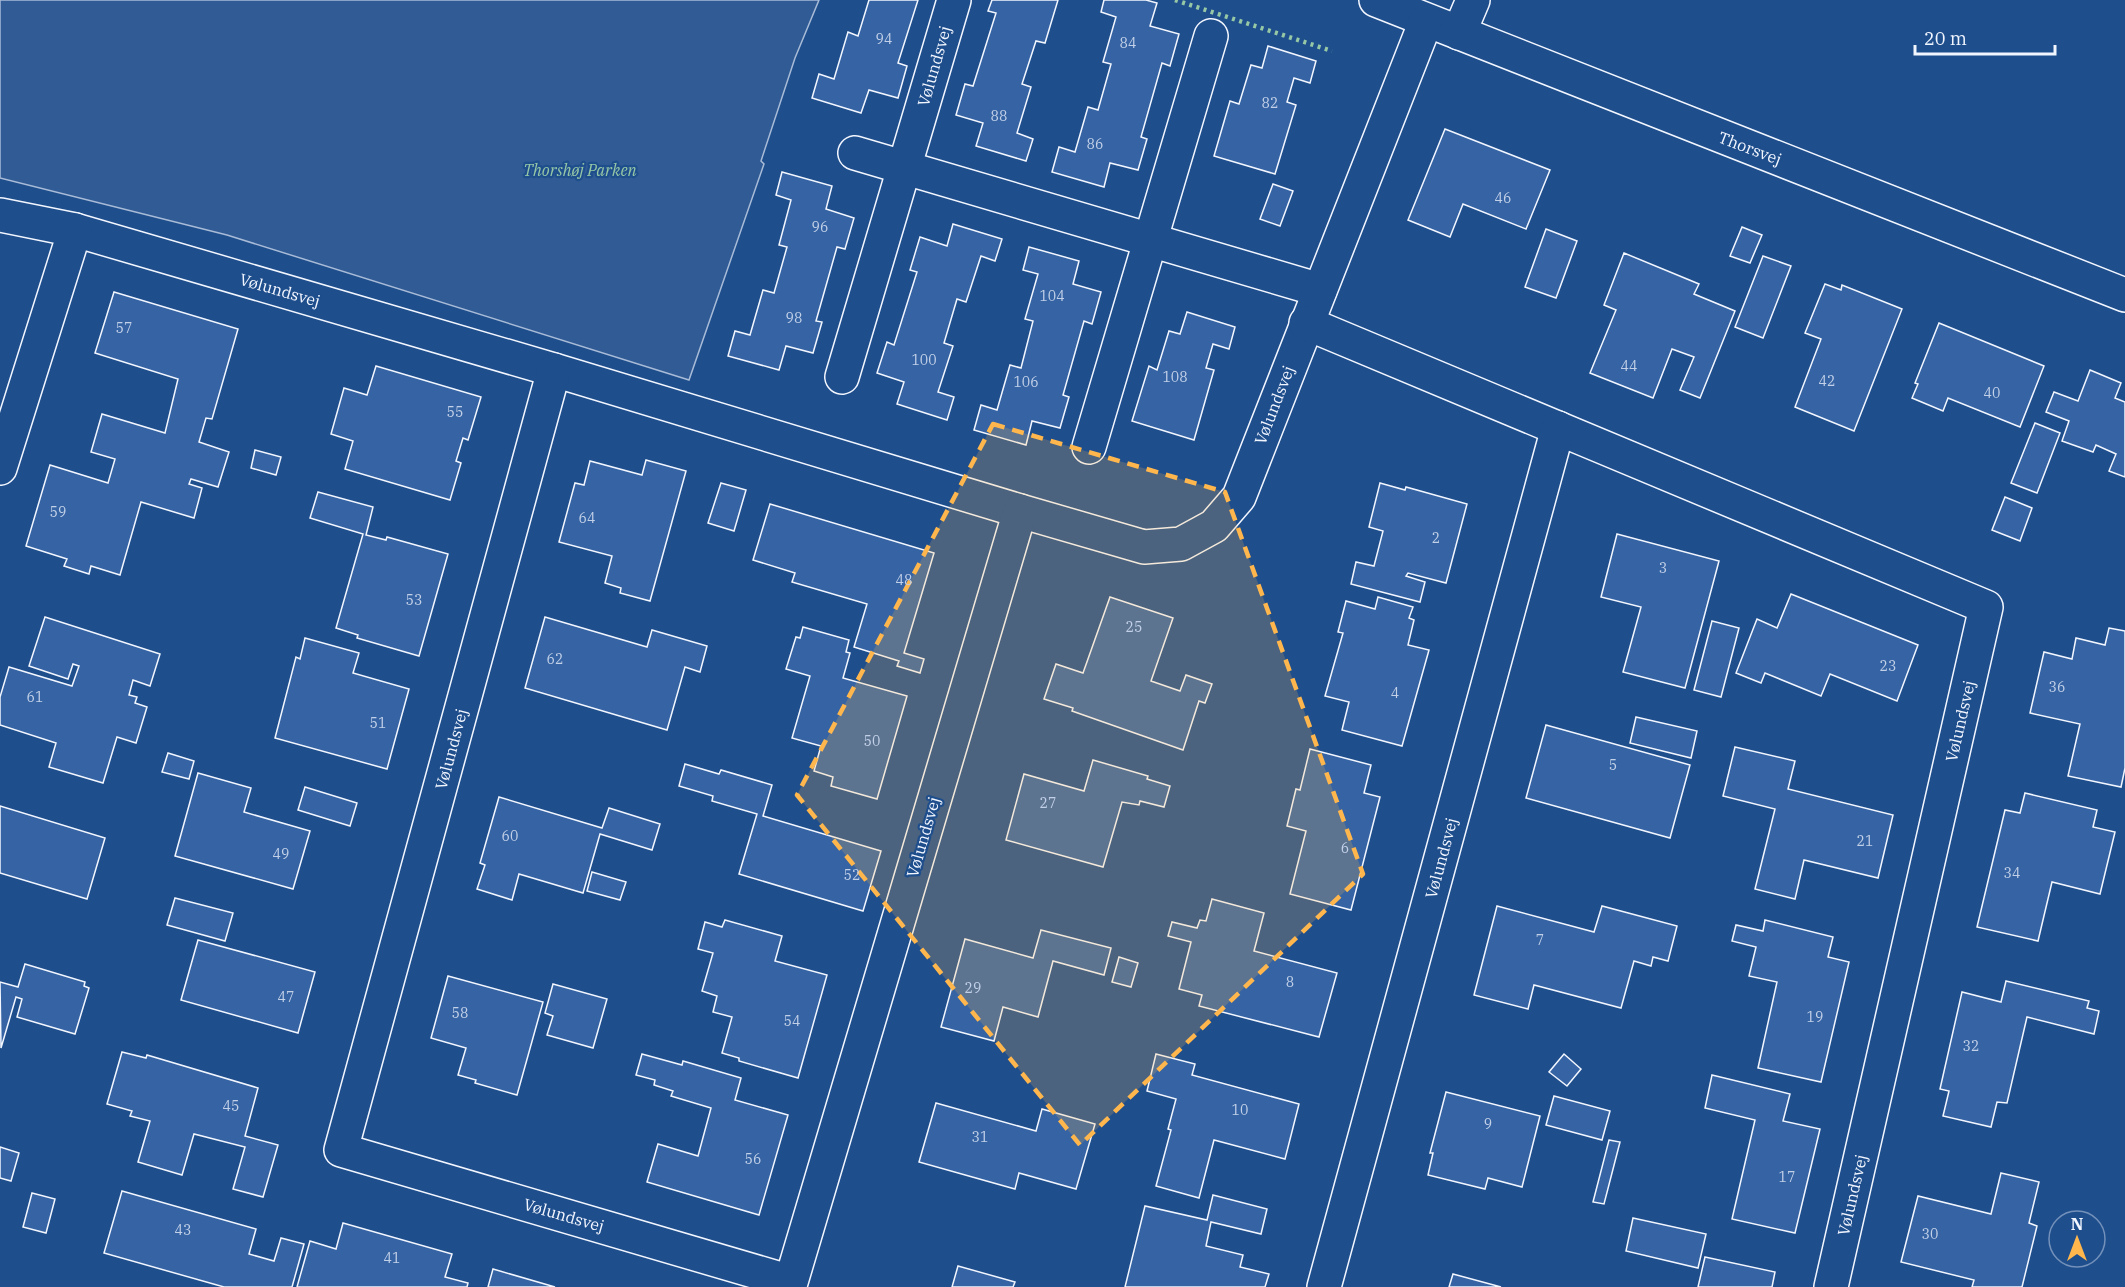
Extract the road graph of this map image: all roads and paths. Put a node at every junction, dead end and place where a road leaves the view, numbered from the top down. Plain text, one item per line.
1 (954, 0) edge
2 (1376, 0) edge
3 (1473, 0) edge
4 (1426, 21) junction
5 (1459, 33) junction
6 (1211, 36) dead end
7 (855, 153) dead end
8 (904, 167) junction
9 (0, 215) edge
10 (75, 230) junction
11 (1151, 239) junction
12 (1320, 290) junction
13 (2125, 295) edge
14 (1306, 323) junction
15 (554, 369) junction
16 (842, 377) dead end
17 (1558, 428) junction
18 (1089, 447) dead end
19 (0, 468) edge
20 (1020, 511) junction
21 (1324, 1287) edge
22 (1831, 1287) edge

1 - 8 street, Vølundsvej
2 - 4 street, Thorsvej
3 - 5 street
4 - 5 street, Thorsvej
4 - 12 street, Vølundsvej
5 - 13 street, Thorsvej
6 - 11 street
7 - 8 street
8 - 11 street
8 - 16 street, Vølundsvej
9 - 10 street, Vølundsvej
10 - 15 street, Vølundsvej
10 - 19 street
11 - 12 street
11 - 18 street
12 - 14 street, Vølundsvej
14 - 17 street, Vølundsvej
14 - 20 street, Vølundsvej
15 - 20 street, Vølundsvej
15 - 20 street, Vølundsvej
17 - 21 street, Vølundsvej
17 - 22 street, Vølundsvej

